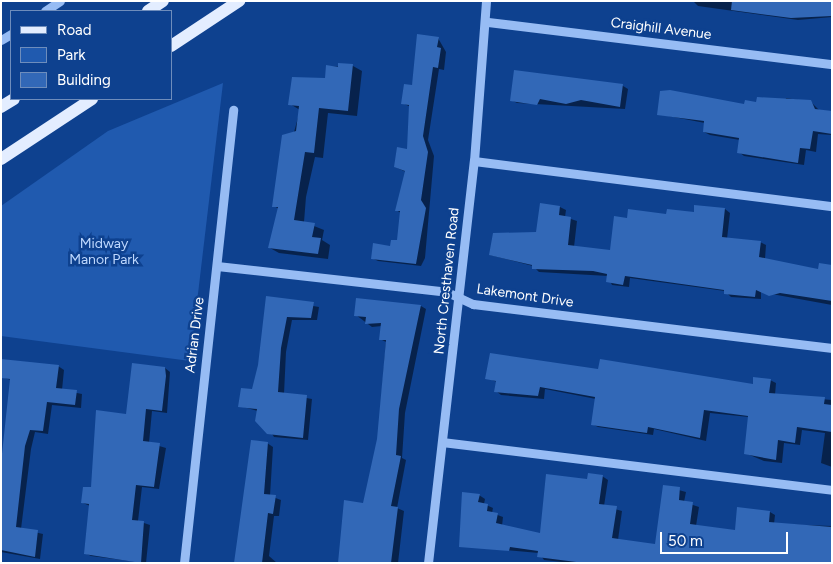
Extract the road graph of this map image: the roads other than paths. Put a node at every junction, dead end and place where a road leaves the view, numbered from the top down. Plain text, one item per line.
1 (60, 1) edge
2 (163, 1) edge
3 (239, 1) edge
4 (486, 1) edge
5 (46, 10) edge
6 (150, 10) edge
7 (488, 22) junction
8 (172, 45) edge
9 (832, 64) edge
10 (13, 100) edge
11 (90, 100) edge
12 (1, 108) edge
13 (233, 110) dead end
14 (1, 159) edge
15 (474, 161) junction
16 (832, 206) edge
17 (217, 266) junction
18 (459, 298) junction
19 (832, 348) edge
20 (442, 442) junction
21 (832, 490) edge
22 (184, 563) edge
23 (428, 563) edge

1 - 5 street
2 - 6 main road
3 - 8 main road
4 - 7 street, North Cresthaven Road
7 - 9 street, Craighill Avenue
7 - 15 street, North Cresthaven Road
10 - 12 main road
11 - 14 main road
13 - 17 street, Adrian Drive
15 - 16 street
15 - 18 street, North Cresthaven Road
17 - 18 street, Lakemont Drive
17 - 22 street, Adrian Drive
18 - 19 street, Lakemont Drive
18 - 20 street, North Cresthaven Road
20 - 21 street
20 - 23 street, North Cresthaven Road

